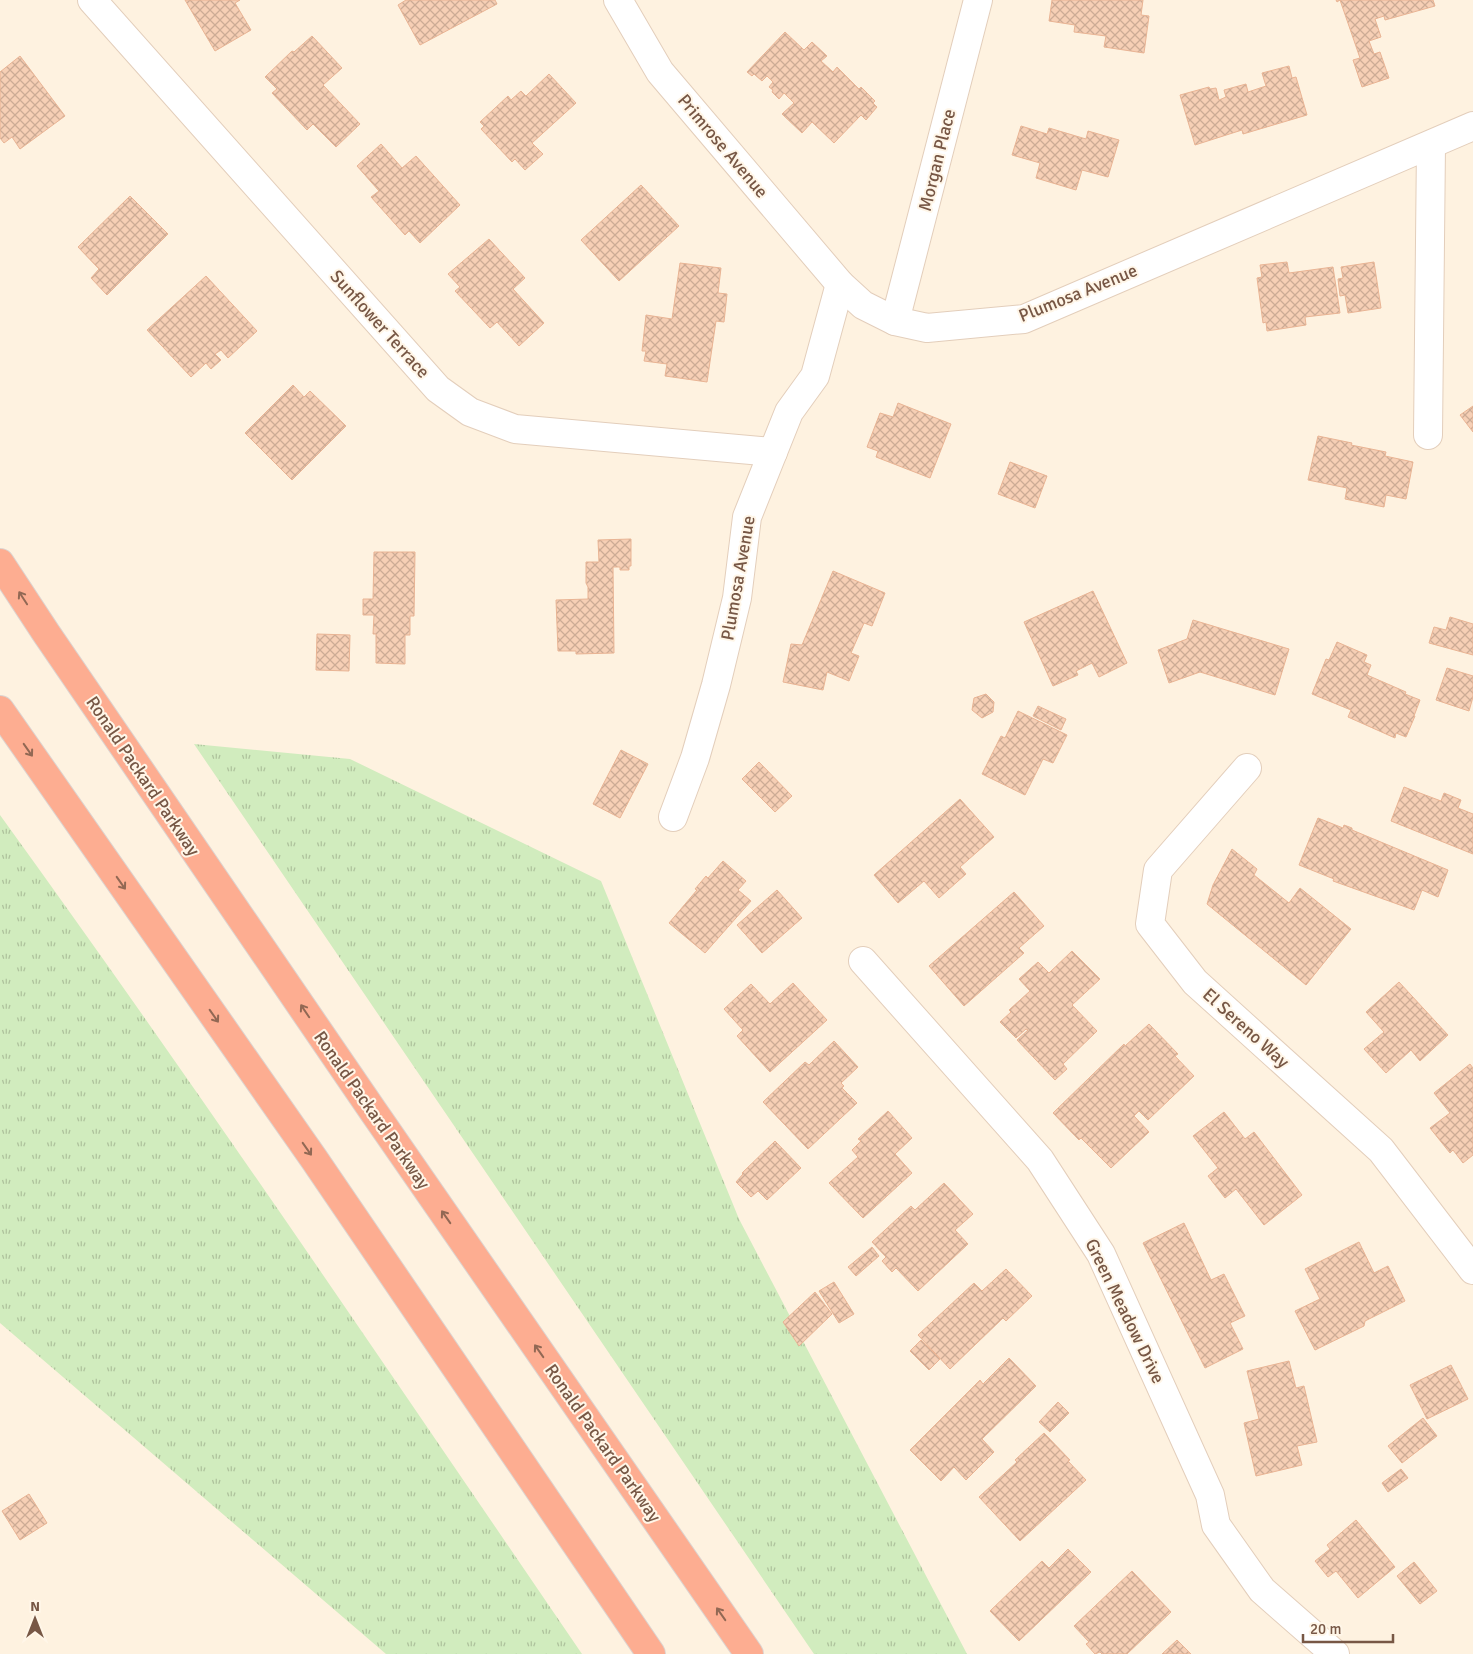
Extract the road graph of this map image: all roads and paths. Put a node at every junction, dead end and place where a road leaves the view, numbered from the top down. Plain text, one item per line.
1 (92, 0) edge
2 (618, 0) edge
3 (978, 0) edge
4 (1473, 126) edge
5 (1431, 145) junction
6 (840, 284) junction
7 (895, 321) junction
8 (1428, 435) dead end
9 (773, 452) junction
10 (0, 563) edge
11 (0, 710) edge
12 (1247, 768) dead end
13 (673, 817) dead end
14 (863, 961) dead end
15 (1473, 1270) edge
16 (651, 1654) edge
17 (749, 1654) edge
18 (1335, 1654) edge

1 - 9 street, Sunflower Terrace
2 - 6 street, Primrose Avenue
3 - 7 street, Morgan Place
4 - 5 street, Plumosa Avenue
5 - 7 street, Plumosa Avenue
5 - 8 street
6 - 7 street, Plumosa Avenue
6 - 9 street, Plumosa Avenue
9 - 13 street, Plumosa Avenue
17 -> 10 highway, Ronald Packard Parkway
11 -> 16 highway
12 - 15 street, El Sereno Way
14 - 18 street, Green Meadow Drive

